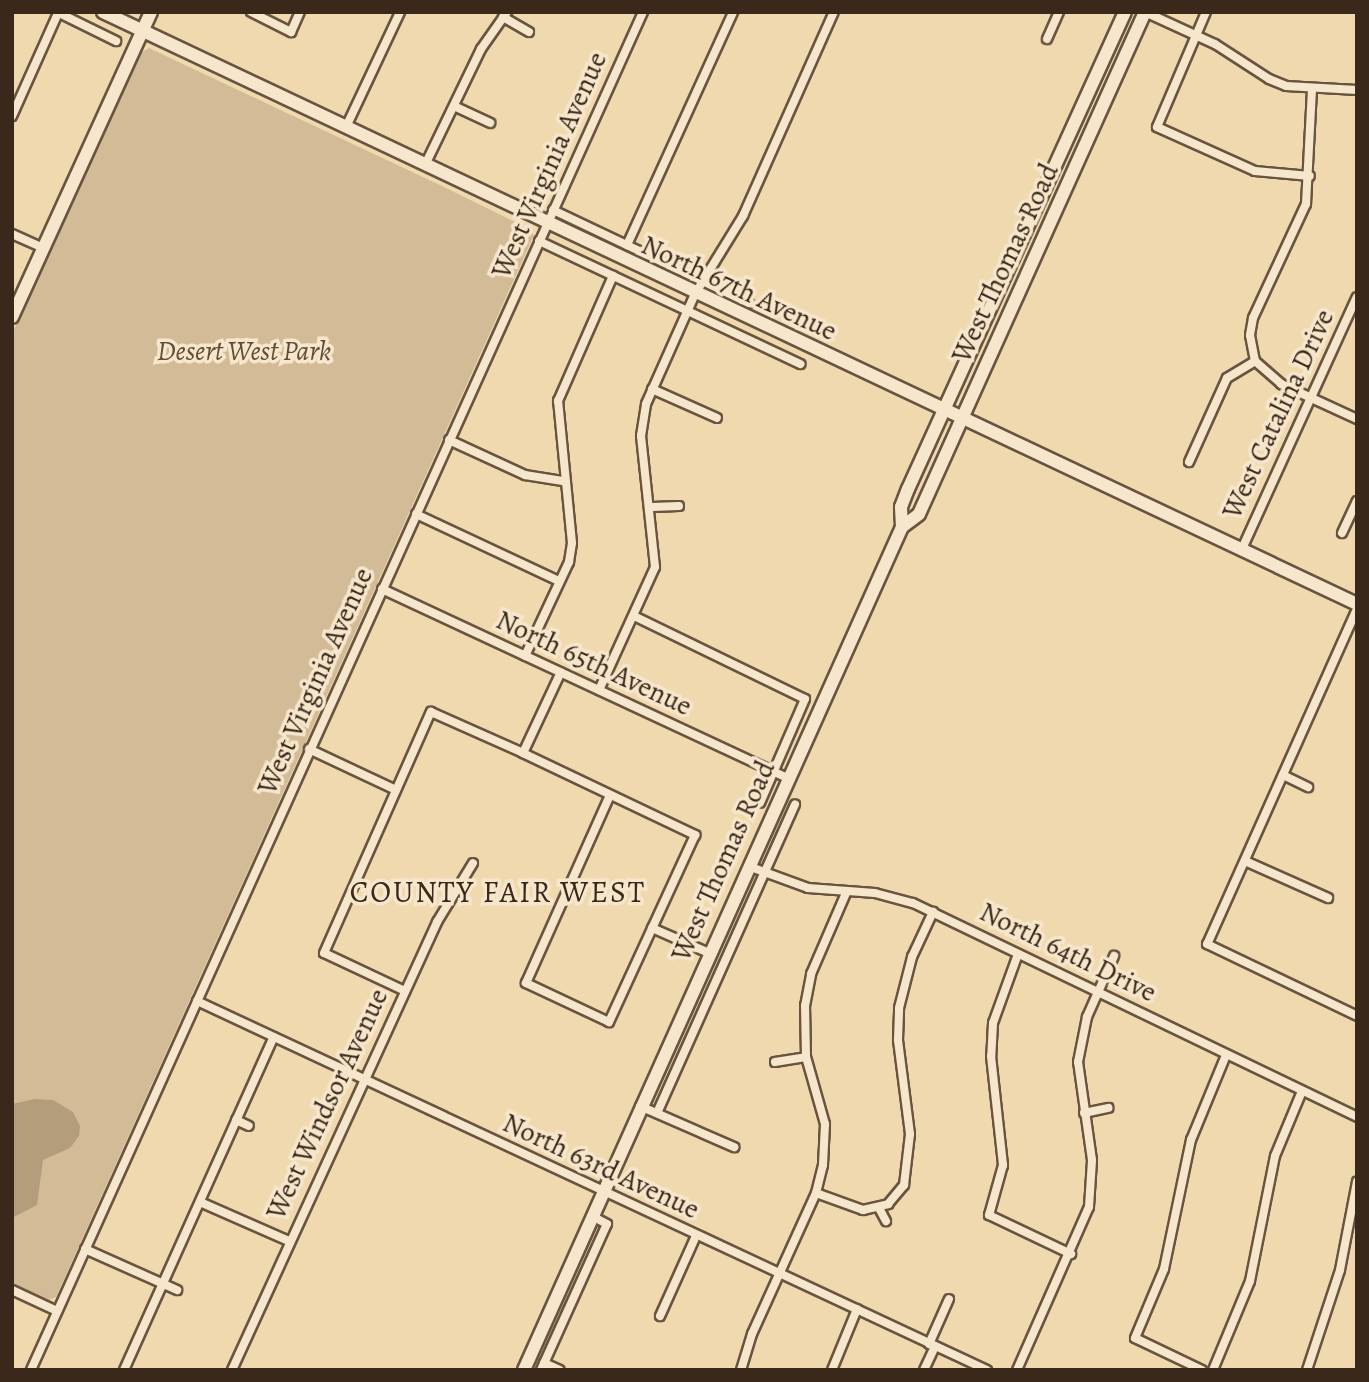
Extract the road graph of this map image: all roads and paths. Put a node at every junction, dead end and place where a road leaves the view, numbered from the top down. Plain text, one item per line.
1 (103, 12) edge
2 (152, 12) edge
3 (251, 12) edge
4 (300, 12) edge
5 (400, 12) edge
6 (643, 12) edge
7 (733, 12) edge
8 (834, 12) edge
9 (1059, 12) edge
10 (1125, 12) edge
11 (1145, 12) edge
12 (1206, 12) edge
13 (57, 13) edge
14 (505, 15) edge
15 (143, 31) junction
16 (528, 32) dead end
17 (1196, 35) junction
18 (1047, 39) dead end
19 (116, 41) dead end
20 (1312, 88) junction
21 (1357, 90) edge
22 (454, 106) junction
23 (12, 116) edge
24 (490, 123) dead end
25 (346, 127) junction
26 (425, 165) junction
27 (1310, 176) junction
28 (553, 210) junction
29 (547, 224) junction
30 (12, 234) edge
31 (539, 241) junction
32 (627, 245) junction
33 (43, 248) junction
34 (613, 276) junction
35 (702, 281) junction
36 (695, 294) junction
37 (1357, 297) edge
38 (748, 303) dead end
39 (687, 311) junction
40 (12, 317) edge
41 (1255, 361) junction
42 (800, 364) dead end
43 (652, 389) junction
44 (1311, 398) junction
45 (943, 411) junction
46 (717, 418) dead end
47 (961, 419) junction
48 (1357, 419) edge
49 (449, 440) junction
50 (1189, 462) dead end
51 (563, 481) junction
52 (1357, 501) edge
53 (679, 506) dead end
54 (652, 508) junction
55 (416, 514) junction
56 (902, 527) junction
57 (1342, 533) dead end
58 (1241, 551) junction
59 (559, 581) junction
60 (382, 589) junction
61 (1357, 607) edge
62 (634, 616) junction
63 (1354, 624) edge
64 (525, 656) junction
65 (561, 673) junction
66 (599, 690) junction
67 (309, 749) junction
68 (523, 753) junction
69 (775, 772) junction
70 (1283, 775) junction
71 (787, 778) junction
72 (1308, 787) dead end
73 (396, 790) junction
74 (610, 795) junction
75 (761, 803) dead end
76 (795, 804) dead end
77 (1245, 861) junction
78 (473, 863) dead end
79 (748, 866) junction
80 (764, 874) junction
81 (847, 891) junction
82 (1328, 898) dead end
83 (933, 912) junction
84 (652, 928) junction
85 (709, 953) junction
86 (1018, 954) junction
87 (1114, 956) dead end
88 (405, 991) junction
89 (1097, 991) junction
90 (197, 1001) junction
91 (1357, 1016) edge
92 (274, 1037) junction
93 (1226, 1055) junction
94 (806, 1057) junction
95 (775, 1062) dead end
96 (364, 1079) junction
97 (1302, 1091) junction
98 (640, 1106) junction
99 (1108, 1108) dead end
100 (1084, 1112) junction
101 (657, 1113) junction
102 (1357, 1117) edge
103 (236, 1120) junction
104 (249, 1126) dead end
105 (734, 1147) dead end
106 (1357, 1182) edge
107 (602, 1191) junction
108 (816, 1193) junction
109 (200, 1202) junction
110 (879, 1208) junction
111 (592, 1216) junction
112 (886, 1222) dead end
113 (696, 1236) junction
114 (289, 1241) junction
115 (85, 1249) junction
116 (1071, 1254) junction
117 (779, 1273) junction
118 (163, 1284) junction
119 (12, 1290) edge
120 (177, 1290) dead end
121 (950, 1299) dead end
122 (857, 1309) junction
123 (57, 1311) junction
124 (660, 1316) dead end
125 (932, 1345) junction
126 (222, 1365) dead end
127 (543, 1366) edge
128 (31, 1370) edge
129 (124, 1370) edge
130 (232, 1370) edge
131 (524, 1370) edge
132 (560, 1370) edge
133 (741, 1370) edge
134 (832, 1370) edge
135 (924, 1370) edge
136 (987, 1370) edge
137 (1017, 1370) edge
138 (1202, 1370) edge
139 (1213, 1370) edge
140 (1307, 1370) edge

1 - 15 main road, North 67th Avenue
2 - 15 main road
3 - 4 street
5 - 25 street
6 - 28 street, West Virginia Avenue
7 - 32 street
8 - 35 street
9 - 18 street
10 - 45 main road, West Thomas Road
11 - 17 street
11 - 47 main road, West Thomas Road
12 - 17 street
13 - 19 street
13 - 23 street
14 - 16 street
14 - 22 street
15 - 25 main road, North 67th Avenue
15 - 33 main road
17 - 20 street
17 - 27 street
20 - 21 street
20 - 27 street
22 - 24 street
22 - 26 street
25 - 26 main road, North 67th Avenue
26 - 29 main road, North 67th Avenue
27 - 41 street
28 - 29 street, West Virginia Avenue
28 - 32 street, North 67th Avenue
29 - 31 street, West Virginia Avenue
29 - 36 main road, North 67th Avenue
30 - 33 street
31 - 34 street, North 67th Avenue
31 - 49 street, West Virginia Avenue
32 - 35 street, North 67th Avenue
33 - 40 main road
34 - 39 street, North 67th Avenue
34 - 51 street
35 - 36 street
35 - 38 street, North 67th Avenue
36 - 39 street
36 - 45 main road, North 67th Avenue
37 - 44 street, West Catalina Drive
39 - 42 street, North 67th Avenue
39 - 43 street
41 - 44 street
41 - 50 street
43 - 46 street
43 - 54 street
44 - 48 street
44 - 58 street, West Catalina Drive
45 - 47 main road, North 67th Avenue
45 - 56 main road, West Thomas Road
47 - 56 main road, West Thomas Road
47 - 58 main road, North 67th Avenue
49 - 51 street
49 - 55 street, West Virginia Avenue
51 - 59 street
52 - 57 street
53 - 54 street
54 - 62 street
55 - 59 street
55 - 60 street, West Virginia Avenue
56 - 71 main road, West Thomas Road
58 - 61 main road, North 67th Avenue
59 - 64 street
60 - 64 street, North 65th Avenue
60 - 67 street, West Virginia Avenue
61 - 63 street
62 - 66 street
62 - 69 street, West Thomas Road
63 - 70 street
64 - 65 street, North 65th Avenue
65 - 66 street, North 65th Avenue
65 - 68 street
66 - 69 street, North 65th Avenue
67 - 73 street
67 - 90 street, West Virginia Avenue
68 - 73 street
68 - 74 street
69 - 71 street, North 65th Avenue
69 - 75 street, West Thomas Road
70 - 72 street
70 - 77 street
71 - 79 main road, West Thomas Road
73 - 88 street
74 - 84 street
74 - 84 street
76 - 80 street, West Thomas Road
77 - 82 street
77 - 91 street
78 - 88 street, West Windsor Avenue
79 - 80 street, North 64th Drive
79 - 85 main road, West Thomas Road
80 - 81 street, North 64th Drive
80 - 101 street, West Thomas Road
81 - 83 street, North 64th Drive
81 - 94 street
83 - 86 street, North 64th Drive
83 - 110 street
84 - 85 street
85 - 98 main road, West Thomas Road
86 - 89 street, North 64th Drive
86 - 116 street
87 - 89 street
88 - 96 street, West Windsor Avenue
89 - 93 street, North 64th Drive
89 - 100 street
90 - 92 street, North 63rd Avenue
90 - 115 street, West Virginia Avenue
92 - 96 street, North 63rd Avenue
92 - 103 street
93 - 97 street, North 64th Drive
93 - 138 street
94 - 95 street
94 - 108 street
96 - 107 street, North 63rd Avenue
96 - 114 street, West Windsor Avenue
97 - 102 street, North 64th Drive
97 - 139 street
98 - 101 street
98 - 107 main road, West Thomas Road
99 - 100 street
100 - 116 street
101 - 105 street
103 - 104 street
103 - 109 street
106 - 140 street
107 - 111 main road, West Thomas Road
107 - 113 street, North 63rd Avenue
108 - 110 street
108 - 117 street
109 - 114 street
109 - 118 street
110 - 112 street
111 - 127 street
111 - 131 main road, West Thomas Road
113 - 117 street, North 63rd Avenue
113 - 124 street
114 - 130 street, West Windsor Avenue
115 - 118 street
115 - 123 street, West Virginia Avenue
116 - 137 street
117 - 122 street, North 63rd Avenue
117 - 133 street
118 - 120 street
118 - 129 street
119 - 123 street
121 - 125 street
122 - 125 street, North 63rd Avenue
122 - 134 street
123 - 128 street, West Virginia Avenue
125 - 135 street
125 - 136 street, North 63rd Avenue
126 - 130 street, West Windsor Avenue
127 - 132 street

